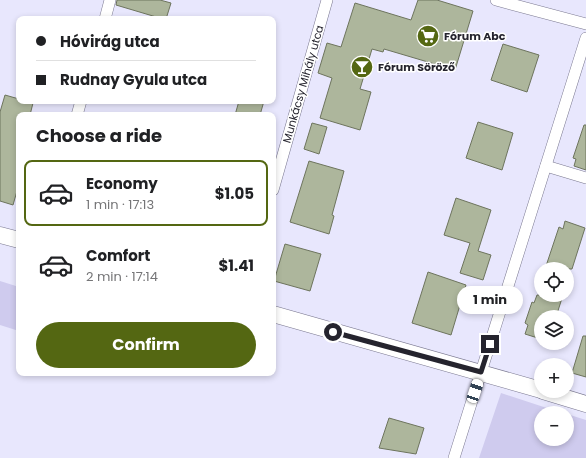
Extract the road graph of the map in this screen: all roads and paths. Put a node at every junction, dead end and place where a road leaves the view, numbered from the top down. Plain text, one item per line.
1 (110, 0) edge
2 (327, 0) edge
3 (496, 0) edge
4 (106, 16) edge
5 (586, 24) edge
6 (586, 38) edge
7 (546, 166) junction
8 (586, 178) edge
9 (276, 179) edge
10 (0, 235) edge
11 (16, 239) edge
12 (276, 315) edge
13 (481, 372) junction
14 (534, 389) edge
15 (566, 398) edge
16 (586, 404) edge
17 (454, 458) edge

1 - 4 street
2 - 9 street, Munkácsy Mihály utca
3 - 5 street
6 - 7 street
7 - 8 street
7 - 13 street
10 - 11 street
12 - 13 street
13 - 14 street
13 - 17 street
15 - 16 street

